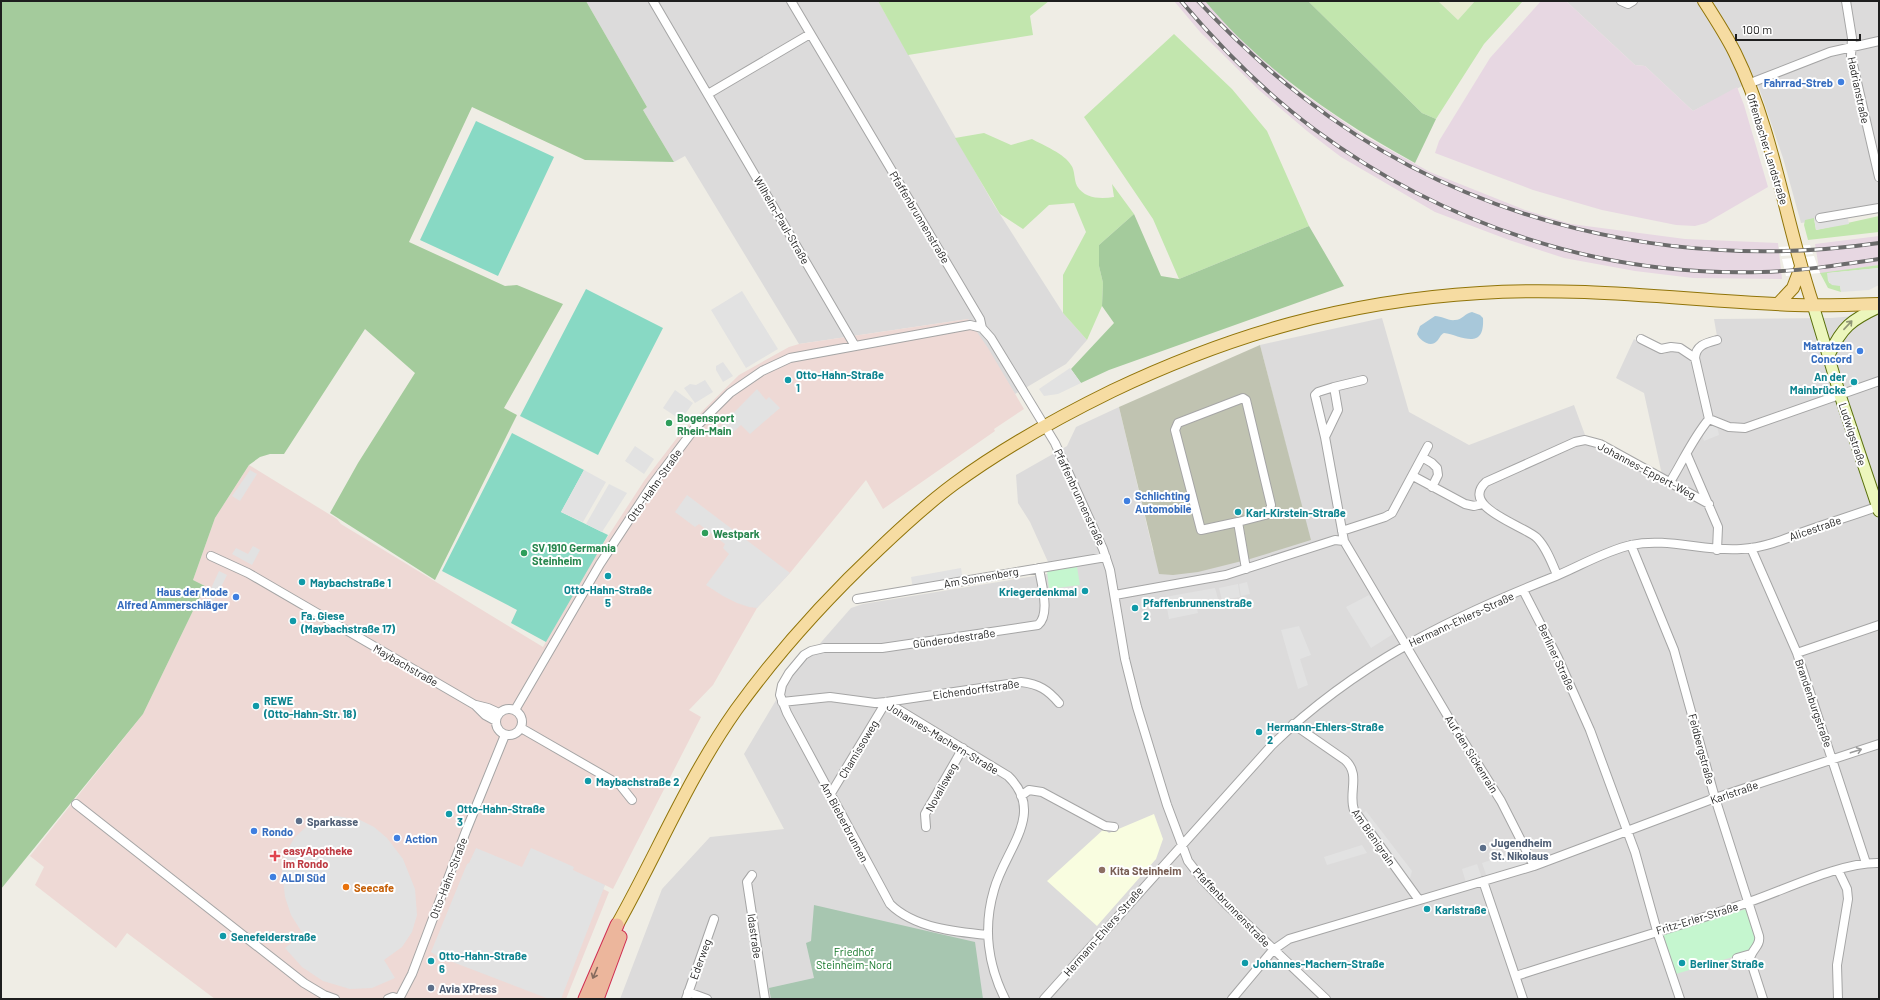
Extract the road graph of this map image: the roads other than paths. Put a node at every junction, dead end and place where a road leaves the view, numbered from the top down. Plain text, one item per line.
1 (653, 1) edge
2 (791, 1) edge
3 (1621, 1) edge
4 (1633, 1) edge
5 (1704, 1) edge
6 (1846, 1) edge
7 (810, 34) junction
8 (1879, 41) edge
9 (1851, 46) junction
10 (1748, 84) junction
11 (708, 94) junction
12 (1879, 177) edge
13 (1879, 208) edge
14 (1820, 218) dead end
15 (1801, 267) junction
16 (1778, 304) junction
17 (1813, 305) junction
18 (1879, 305) edge
19 (982, 328) junction
20 (1640, 339) dead end
21 (1717, 340) dead end
22 (855, 346) junction
23 (1829, 355) junction
24 (1695, 358) junction
25 (1363, 380) dead end
26 (1879, 381) edge
27 (1334, 388) junction
28 (1840, 395) junction
29 (1709, 419) junction
30 (1045, 425) junction
31 (1325, 437) junction
32 (1428, 446) dead end
33 (1687, 455) junction
34 (1422, 457) junction
35 (1412, 476) junction
36 (1670, 482) junction
37 (1432, 487) junction
38 (1482, 504) junction
39 (1709, 504) junction
40 (1878, 508) edge
41 (1238, 522) junction
42 (1342, 531) junction
43 (1344, 541) junction
44 (1631, 545) junction
45 (1751, 548) junction
46 (1717, 550) junction
47 (210, 556) dead end
48 (1106, 557) junction
49 (1039, 568) junction
50 (1246, 570) junction
51 (1557, 575) junction
52 (1523, 590) junction
53 (1115, 595) junction
54 (857, 599) dead end
55 (1879, 625) edge
56 (1406, 644) junction
57 (1797, 653) junction
58 (782, 702) junction
59 (886, 702) junction
60 (1060, 703) dead end
61 (515, 710) junction
62 (498, 717) junction
63 (1293, 724) junction
64 (521, 728) junction
65 (505, 735) junction
66 (1879, 744) edge
67 (963, 748) junction
68 (1833, 759) junction
69 (830, 795) junction
70 (1021, 796) junction
71 (1715, 798) junction
72 (632, 800) dead end
73 (76, 804) dead end
74 (926, 827) dead end
75 (1114, 827) dead end
76 (1627, 830) junction
77 (1182, 846) junction
78 (1866, 863) junction
79 (1879, 863) edge
80 (1534, 866) junction
81 (1838, 870) junction
82 (752, 875) dead end
83 (1483, 881) junction
84 (1419, 900) junction
85 (1748, 902) junction
86 (714, 919) dead end
87 (620, 926) junction
88 (1657, 931) junction
89 (988, 935) junction
90 (1274, 950) junction
91 (1751, 954) junction
92 (1738, 958) dead end
93 (1516, 976) junction
94 (687, 995) edge
95 (335, 999) edge
96 (388, 999) edge
97 (399, 999) edge
98 (585, 999) edge
99 (597, 999) edge
100 (707, 999) edge
101 (765, 999) edge
102 (1005, 999) edge
103 (1044, 999) edge
104 (1232, 999) edge
105 (1326, 999) edge
106 (1523, 999) edge
107 (1680, 999) edge
108 (1763, 999) edge
109 (1838, 999) edge

1 - 11 street, Wilhelm-Paul-Straße
2 - 7 street, Pfaffenbrunnenstraße
3 - 4 street
5 - 10 main road, Offenbacher Landstraße
6 - 9 street, Hadrianstraße
7 - 11 street
7 - 19 street, Pfaffenbrunnenstraße
8 - 9 street
9 - 10 street
9 - 12 street, Hadrianstraße
10 - 15 main road, Offenbacher Landstraße
11 - 22 street, Wilhelm-Paul-Straße
13 - 14 street
15 - 16 main road
15 - 17 main road, Offenbacher Landstraße
16 - 17 main road
16 - 30 main road
17 - 18 main road
17 - 23 main road, Ludwigstraße
23 -> 18 main road
19 - 22 street, Otto-Hahn-Straße
19 - 30 street, Pfaffenbrunnenstraße
20 - 24 street
21 - 24 street
22 - 61 street, Otto-Hahn-Straße
23 - 28 main road, Ludwigstraße
24 - 29 street
25 - 27 street
26 - 28 street
27 - 31 street
27 - 31 street
28 - 29 street
28 - 40 main road, Ludwigstraße
29 - 33 street
30 - 48 street, Pfaffenbrunnenstraße
30 - 87 main road
31 - 42 street
32 - 34 street
33 - 36 street
33 - 39 street
34 - 35 street
34 - 37 street
35 - 37 street
35 - 42 street
36 - 38 street, Johannes-Eppert-Weg
36 - 39 street, Johannes-Eppert-Weg
37 - 38 street
38 - 51 street
39 - 46 street
40 - 45 street, Alicestraße
41 - 41 street
41 - 50 street
42 - 43 street
43 - 50 street
43 - 56 street
44 - 46 street, Hermann-Ehlers-Straße
44 - 51 street, Hermann-Ehlers-Straße
44 - 71 street, Feldbergstraße
45 - 46 street, Hermann-Ehlers-Straße
45 - 57 street, Brandenburgstraße
47 - 62 street, Maybachstraße
48 - 49 street, Am Sonnenberg
48 - 53 street, Pfaffenbrunnenstraße
49 - 54 street, Am Sonnenberg
49 - 58 street, Günderodestraße
50 - 53 street
51 - 52 street, Hermann-Ehlers-Straße
52 - 56 street, Hermann-Ehlers-Straße
52 - 76 street, Berliner Straße
53 - 77 street, Pfaffenbrunnenstraße
55 - 57 street
56 - 63 street, Hermann-Ehlers-Straße
56 - 80 street, Auf den Sickenrain
57 - 68 street, Brandenburgstraße
58 - 59 street, Johannes-Machern-Straße
58 - 69 street, Am Bieberbrunnen
59 - 60 street, Eichendorffstraße
59 - 67 street, Johannes-Machern-Straße
59 - 69 street, Chamissoweg
61 - 62 street
61 - 64 street
62 - 65 street
63 - 77 street, Hermann-Ehlers-Straße
63 - 84 street, Am Bienigrain
64 - 65 street
64 - 72 street
65 - 97 street, Otto-Hahn-Straße
68 -> 66 street, Karlstraße
67 - 70 street, Johannes-Machern-Straße
67 - 74 street, Novalisweg
68 - 71 street, Karlstraße
68 - 78 street, Brandenburgstraße
69 - 89 street, Am Bieberbrunnen
70 - 75 street
70 - 89 street, Johannes-Machern-Straße
71 - 76 street, Karlstraße
71 - 85 street, Feldbergstraße
73 - 95 street
76 - 80 street, Karlstraße
76 - 88 street, Berliner Straße
77 - 90 street, Pfaffenbrunnenstraße
77 - 103 street, Hermann-Ehlers-Straße
78 - 79 street, Fritz-Erler-Straße
78 - 81 street, Fritz-Erler-Straße
80 - 83 street, Karlstraße
81 - 85 street, Fritz-Erler-Straße
81 - 109 street
82 - 101 street, Idastraße
83 - 84 street, Karlstraße
83 - 93 street
84 - 90 street, Karlstraße
85 - 88 street, Fritz-Erler-Straße
85 - 91 street, Feldbergstraße
86 - 94 street, Ederweg
87 -> 98 highway
87 - 99 highway
88 - 93 street, Fritz-Erler-Straße
88 - 107 street, Berliner Straße
89 - 102 street, Johannes-Machern-Straße
90 - 104 street
90 - 105 street, Pfaffenbrunnenstraße
91 - 92 street
91 - 108 street
93 - 106 street
94 - 100 street
96 - 97 street, Otto-Hahn-Straße

